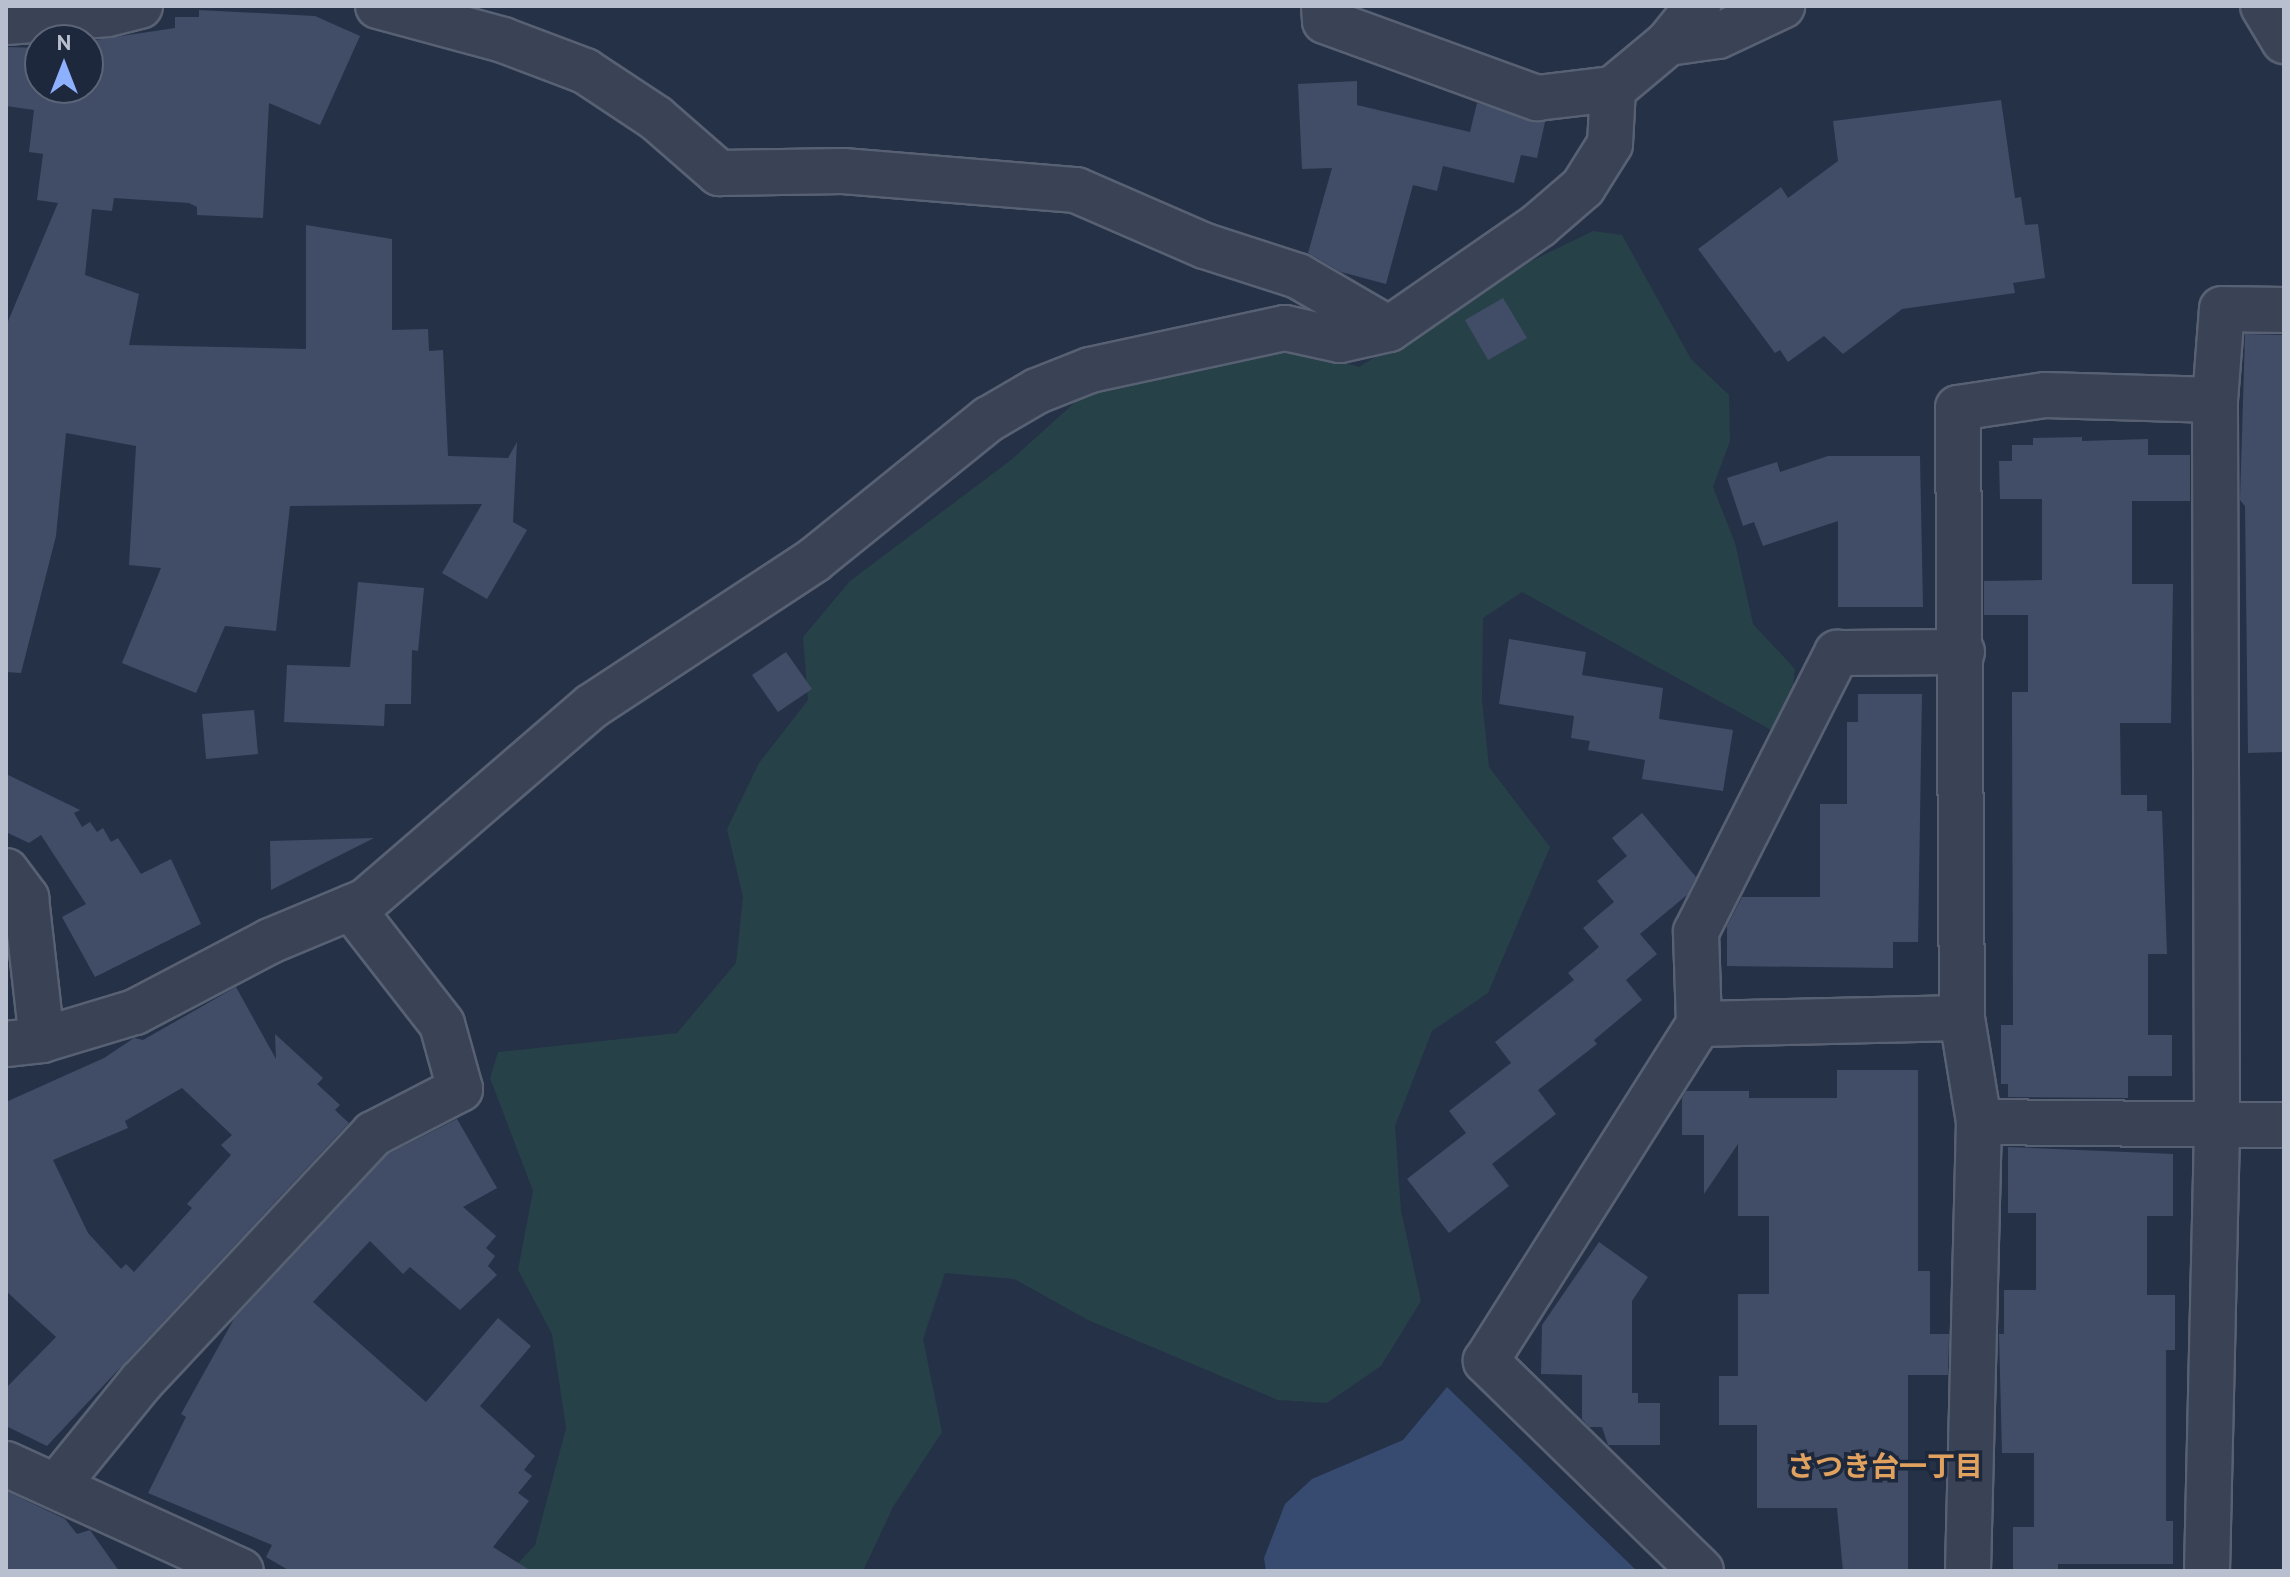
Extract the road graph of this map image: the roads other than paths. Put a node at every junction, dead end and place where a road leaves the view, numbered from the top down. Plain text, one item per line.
1 (140, 6) edge
2 (378, 6) edge
3 (1324, 6) edge
4 (1698, 6) edge
5 (1782, 6) edge
6 (2263, 6) edge
7 (6, 22) edge
8 (2284, 41) edge
9 (1668, 43) junction
10 (1613, 89) junction
11 (2284, 310) edge
12 (1389, 329) junction
13 (2215, 400) junction
14 (1962, 652) junction
15 (6, 871) edge
16 (351, 907) junction
17 (1962, 1018) junction
18 (1699, 1024) junction
19 (24, 1042) edge
20 (1979, 1122) junction
21 (2217, 1125) junction
22 (2284, 1125) edge
23 (9, 1470) edge
24 (58, 1484) junction
25 (241, 1571) edge
26 (1701, 1571) edge
27 (1968, 1571) edge
28 (2207, 1571) edge

1 - 7 street
2 - 12 street
3 - 10 street
4 - 9 street
5 - 9 street
6 - 8 street
9 - 10 street
10 - 12 street
11 - 13 street
12 - 16 street
13 - 14 street
13 - 21 street
14 - 17 street
14 - 18 street
15 - 19 street
16 - 19 street
16 - 24 street
17 - 18 street
17 - 20 street
18 - 26 street
20 - 21 street
20 - 27 street
21 - 22 street
21 - 28 street
23 - 24 street
24 - 25 street

